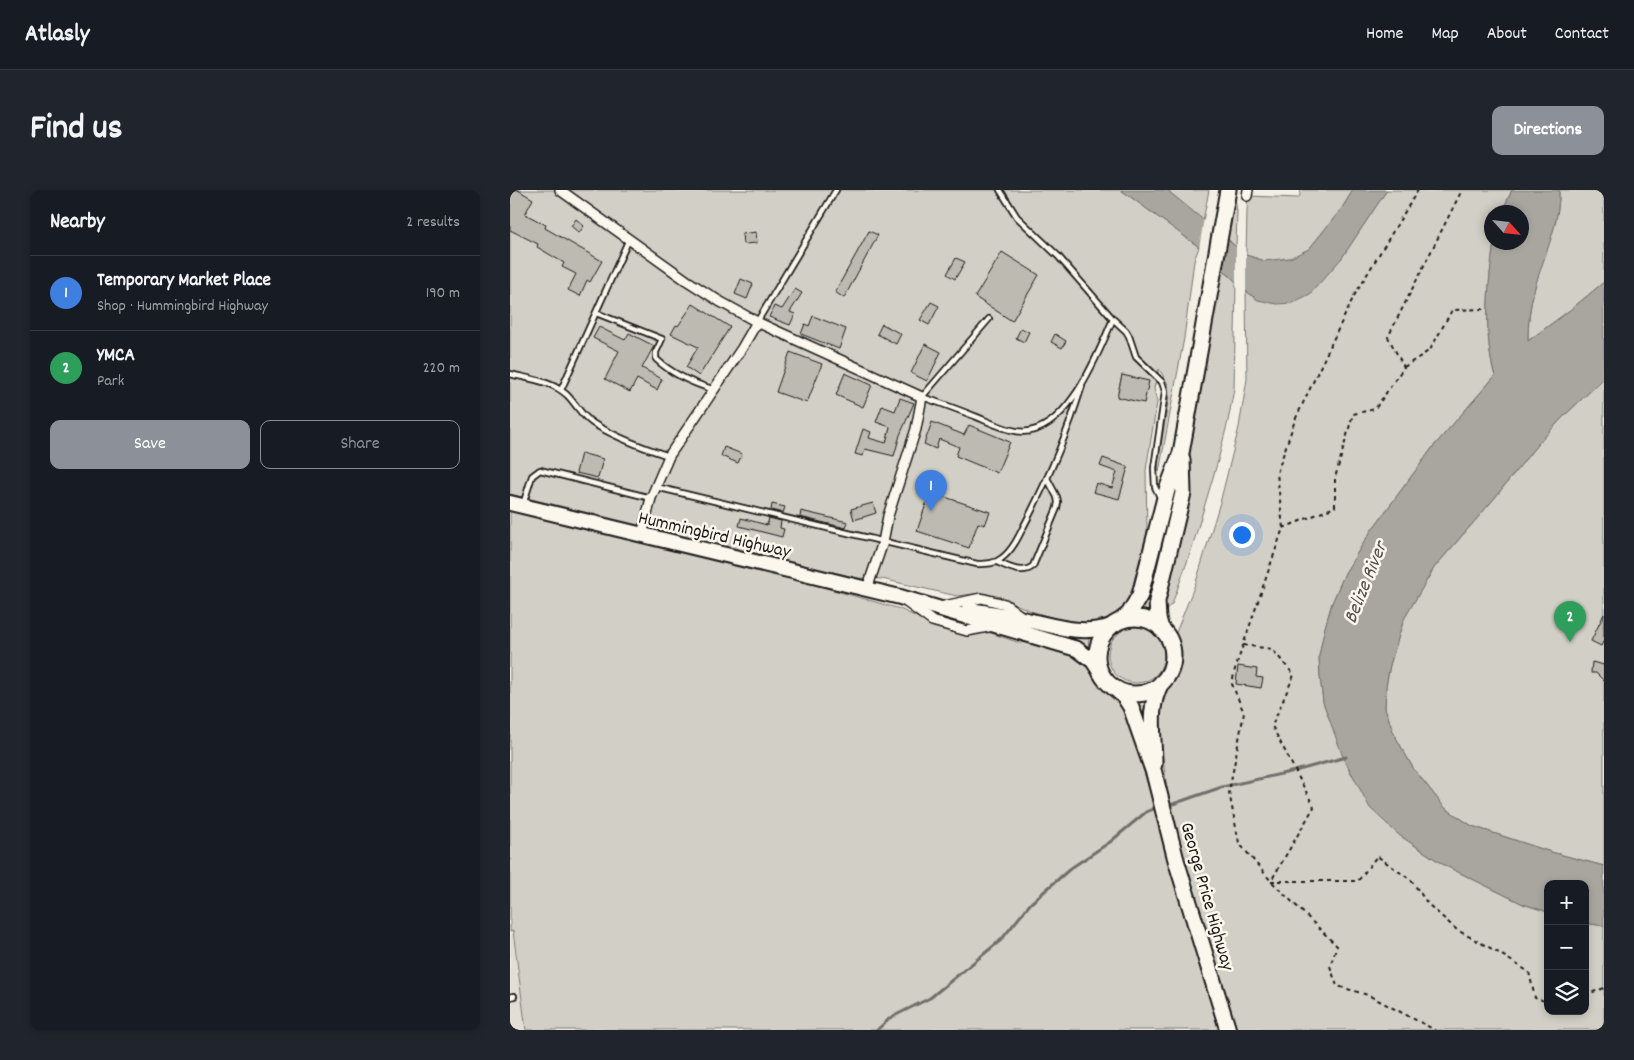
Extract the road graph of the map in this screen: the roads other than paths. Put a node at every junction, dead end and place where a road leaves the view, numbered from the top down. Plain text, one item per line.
1 (560, 190) edge
2 (836, 190) edge
3 (1000, 190) edge
4 (1228, 190) edge
5 (629, 238) junction
6 (596, 313) junction
7 (989, 319) dead end
8 (1113, 319) junction
9 (757, 322) junction
10 (510, 374) edge
11 (1082, 386) junction
12 (712, 389) junction
13 (561, 390) junction
14 (922, 398) junction
15 (1181, 453) junction
16 (669, 456) junction
17 (1047, 478) junction
18 (656, 487) junction
19 (651, 498) junction
20 (516, 504) edge
21 (1163, 505) junction
22 (642, 535) junction
23 (883, 542) junction
24 (996, 562) junction
25 (867, 589) junction
26 (906, 599) junction
27 (1116, 623) junction
28 (1161, 628) junction
29 (1101, 673) junction
30 (1161, 683) junction
31 (1116, 689) junction
32 (1154, 773) junction
33 (1228, 1030) edge

1 - 5 street
2 - 9 lane
3 - 8 lane
4 - 15 highway
5 - 6 lane
5 - 9 street
6 - 12 lane
6 - 13 lane
7 - 14 lane
8 - 11 lane
8 - 21 lane
9 - 12 street
9 - 14 street
10 - 13 lane
11 - 14 lane
11 - 17 lane
12 - 16 street
13 - 16 lane
14 - 23 street
15 - 21 highway
15 - 28 highway
16 - 18 street
17 - 24 lane
17 - 24 lane
18 - 19 street
18 - 23 lane
19 - 20 lane
19 - 22 street
20 - 22 main road, Hummingbird Highway
21 - 27 highway
22 - 25 main road, Hummingbird Highway
23 - 24 lane
23 - 25 street
25 - 26 main road, Hummingbird Highway
26 - 27 main road, Hummingbird Highway
26 - 29 main road, Hummingbird Highway
27 - 28 highway
27 - 29 highway
28 - 30 highway
29 - 31 highway
30 - 31 highway
30 - 32 highway, George Price Highway
31 - 32 highway, George Price Highway
32 - 33 highway, George Price Highway

